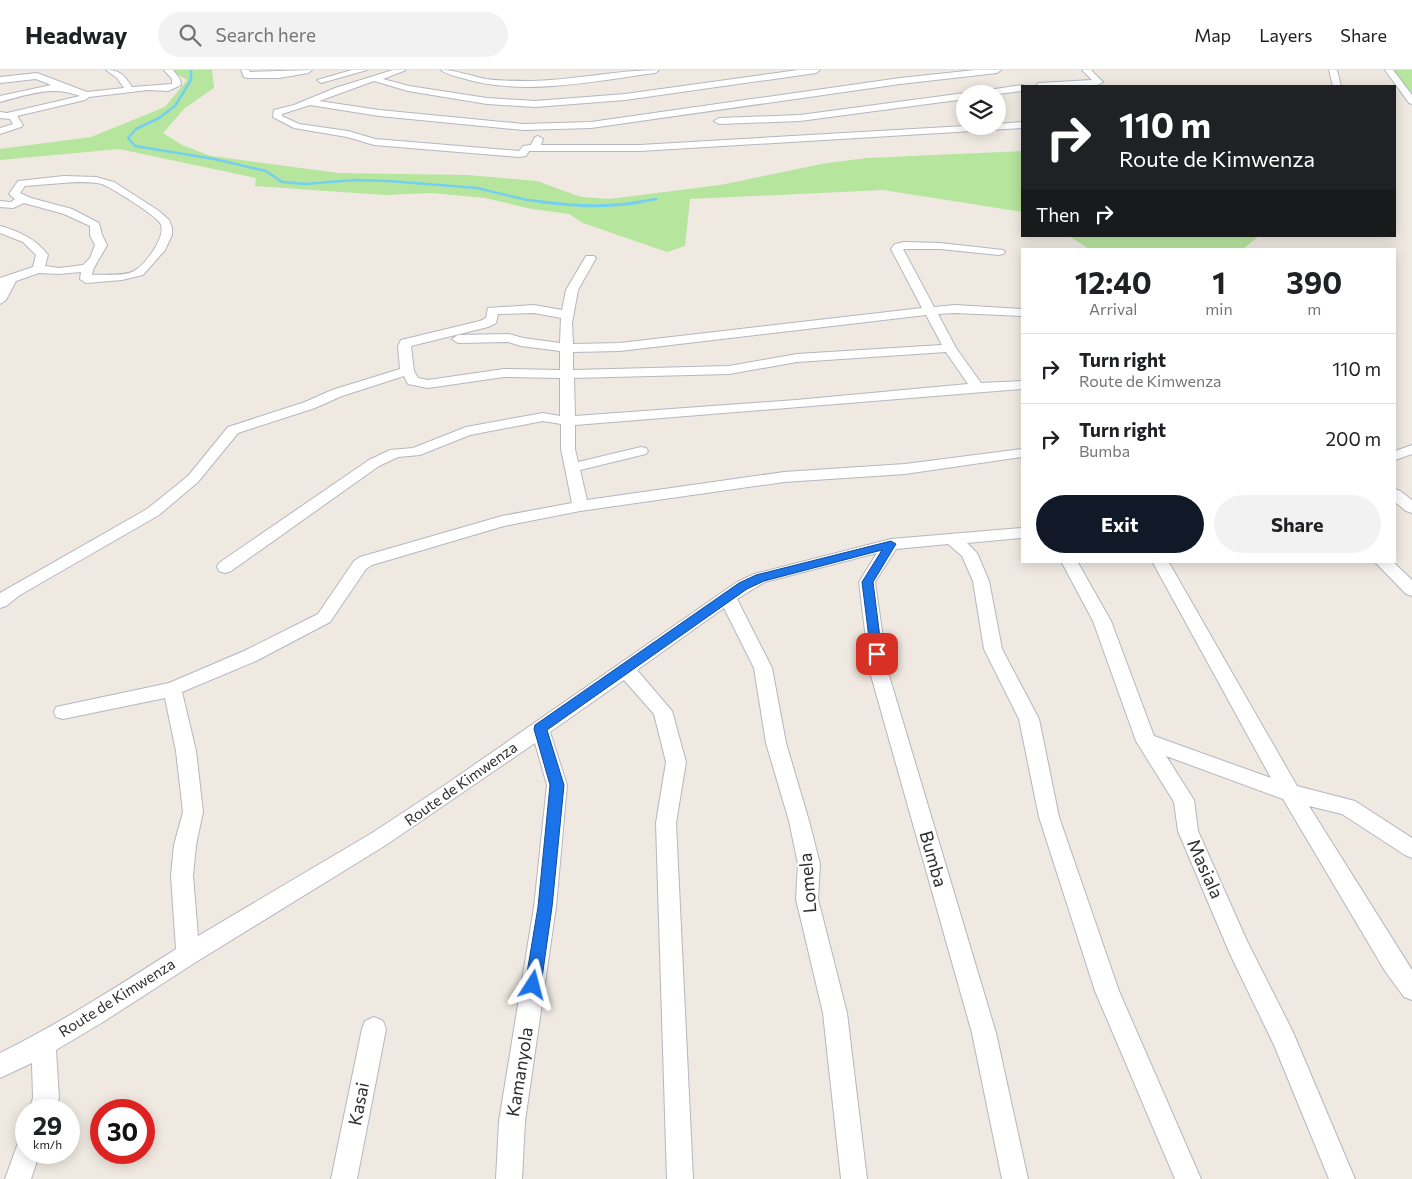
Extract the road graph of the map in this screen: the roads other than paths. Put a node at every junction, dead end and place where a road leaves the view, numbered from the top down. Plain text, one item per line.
1 (41, 70) edge
2 (110, 70) edge
3 (168, 70) edge
4 (245, 70) edge
5 (308, 70) edge
6 (312, 70) edge
7 (363, 70) edge
8 (380, 70) edge
9 (402, 70) edge
10 (445, 70) edge
11 (655, 70) edge
12 (816, 70) edge
13 (997, 70) edge
14 (1086, 70) edge
15 (1333, 70) edge
16 (1389, 70) edge
17 (645, 71) edge
18 (390, 74) junction
19 (4, 76) edge
20 (31, 76) junction
21 (375, 79) junction
22 (321, 80) junction
23 (829, 81) dead end
24 (720, 83) junction
25 (1054, 85) edge
26 (1337, 85) edge
27 (1021, 88) edge
28 (71, 89) junction
29 (128, 89) junction
30 (338, 90) junction
31 (1006, 90) edge
32 (672, 91) junction
33 (28, 92) junction
34 (824, 92) junction
35 (86, 95) junction
36 (956, 97) edge
37 (1396, 97) edge
38 (0, 99) edge
39 (1411, 99) edge
40 (310, 102) junction
41 (747, 103) junction
42 (51, 105) junction
43 (812, 115) junction
44 (4, 116) edge
45 (756, 119) junction
46 (719, 121) dead end
47 (1021, 125) edge
48 (542, 126) junction
49 (0, 130) edge
50 (771, 140) junction
51 (535, 148) junction
52 (22, 200) junction
53 (0, 204) edge
54 (0, 229) edge
55 (999, 252) dead end
56 (590, 258) dead end
57 (87, 268) junction
58 (38, 269) junction
59 (5, 281) edge
60 (0, 300) edge
61 (929, 311) junction
62 (1020, 312) dead end
63 (568, 315) junction
64 (458, 339) dead end
65 (565, 348) junction
66 (950, 348) junction
67 (408, 371) junction
68 (566, 374) junction
69 (1021, 385) edge
70 (977, 387) junction
71 (568, 421) junction
72 (1412, 449) edge
73 (642, 451) dead end
74 (1021, 453) edge
75 (1396, 456) edge
76 (571, 468) junction
77 (1396, 495) edge
78 (580, 506) junction
79 (1412, 508) edge
80 (1021, 533) edge
81 (951, 539) junction
82 (891, 544) junction
83 (1071, 563) edge
84 (1161, 563) edge
85 (1384, 563) edge
86 (225, 567) dead end
87 (1412, 590) edge
88 (727, 596) junction
89 (0, 602) edge
90 (625, 669) junction
91 (172, 689) junction
92 (63, 712) dead end
93 (540, 729) junction
94 (1146, 741) junction
95 (1290, 793) junction
96 (1412, 849) edge
97 (188, 954) junction
98 (1412, 989) edge
99 (374, 1029) dead end
100 (44, 1044) junction
101 (0, 1066) edge
102 (46, 1099) edge
103 (23, 1164) edge
104 (18, 1179) edge
105 (344, 1179) edge
106 (509, 1179) edge
107 (680, 1179) edge
108 (854, 1179) edge
109 (1016, 1179) edge
110 (1188, 1179) edge
111 (1342, 1179) edge

1 - 20 street
2 - 29 street
3 - 29 street
4 - 5 street
6 - 22 street
7 - 22 street
8 - 18 street
9 - 18 street
10 - 17 street
11 - 17 street
12 - 24 street
13 - 34 street
14 - 25 street
15 - 26 street
16 - 39 street
17 - 32 street
18 - 21 street
19 - 20 street
20 - 28 street
21 - 30 street
21 - 32 street
22 - 30 street
23 - 34 street
24 - 32 street
24 - 41 street
27 - 31 street
28 - 33 street
28 - 35 street
29 - 35 street
30 - 40 street
33 - 38 street
33 - 42 street
34 - 41 street
34 - 43 street
35 - 42 street
36 - 43 street
37 - 39 street
40 - 48 street
40 - 51 street
41 - 45 street
41 - 48 street
42 - 44 street
43 - 45 street
44 - 49 street
45 - 46 street
45 - 50 street
47 - 50 street
48 - 51 street
50 - 51 street
52 - 53 street
52 - 57 street
52 - 57 street
54 - 58 street
55 - 61 street
56 - 63 street
57 - 58 street
58 - 59 street
59 - 60 street
61 - 62 street
61 - 65 street
61 - 66 street
63 - 65 street
63 - 67 street
64 - 65 street
65 - 68 street
66 - 68 street
66 - 70 street
67 - 68 street
67 - 89 street
68 - 71 street
69 - 70 street
70 - 71 street
71 - 76 street
71 - 86 street
72 - 75 street
73 - 76 street
74 - 78 street
76 - 78 street
77 - 79 street
78 - 91 street
80 - 81 street, Route de Kimwenza
81 - 82 street, Route de Kimwenza
81 - 110 street
82 - 88 street, Route de Kimwenza
82 - 109 street, Bumba
83 - 94 street, Masiala
84 - 95 street
85 - 87 street
88 - 90 street, Route de Kimwenza
88 - 108 street, Lomela
90 - 93 street, Route de Kimwenza
90 - 107 street
91 - 92 street
91 - 97 street
93 - 97 street, Route de Kimwenza
93 - 106 street, Kamanyola
94 - 95 street
94 - 111 street, Masiala
95 - 96 street
95 - 98 street
97 - 100 street, Route de Kimwenza
99 - 105 street, Kasai
100 - 101 street, Route de Kimwenza
100 - 102 street
103 - 104 street

